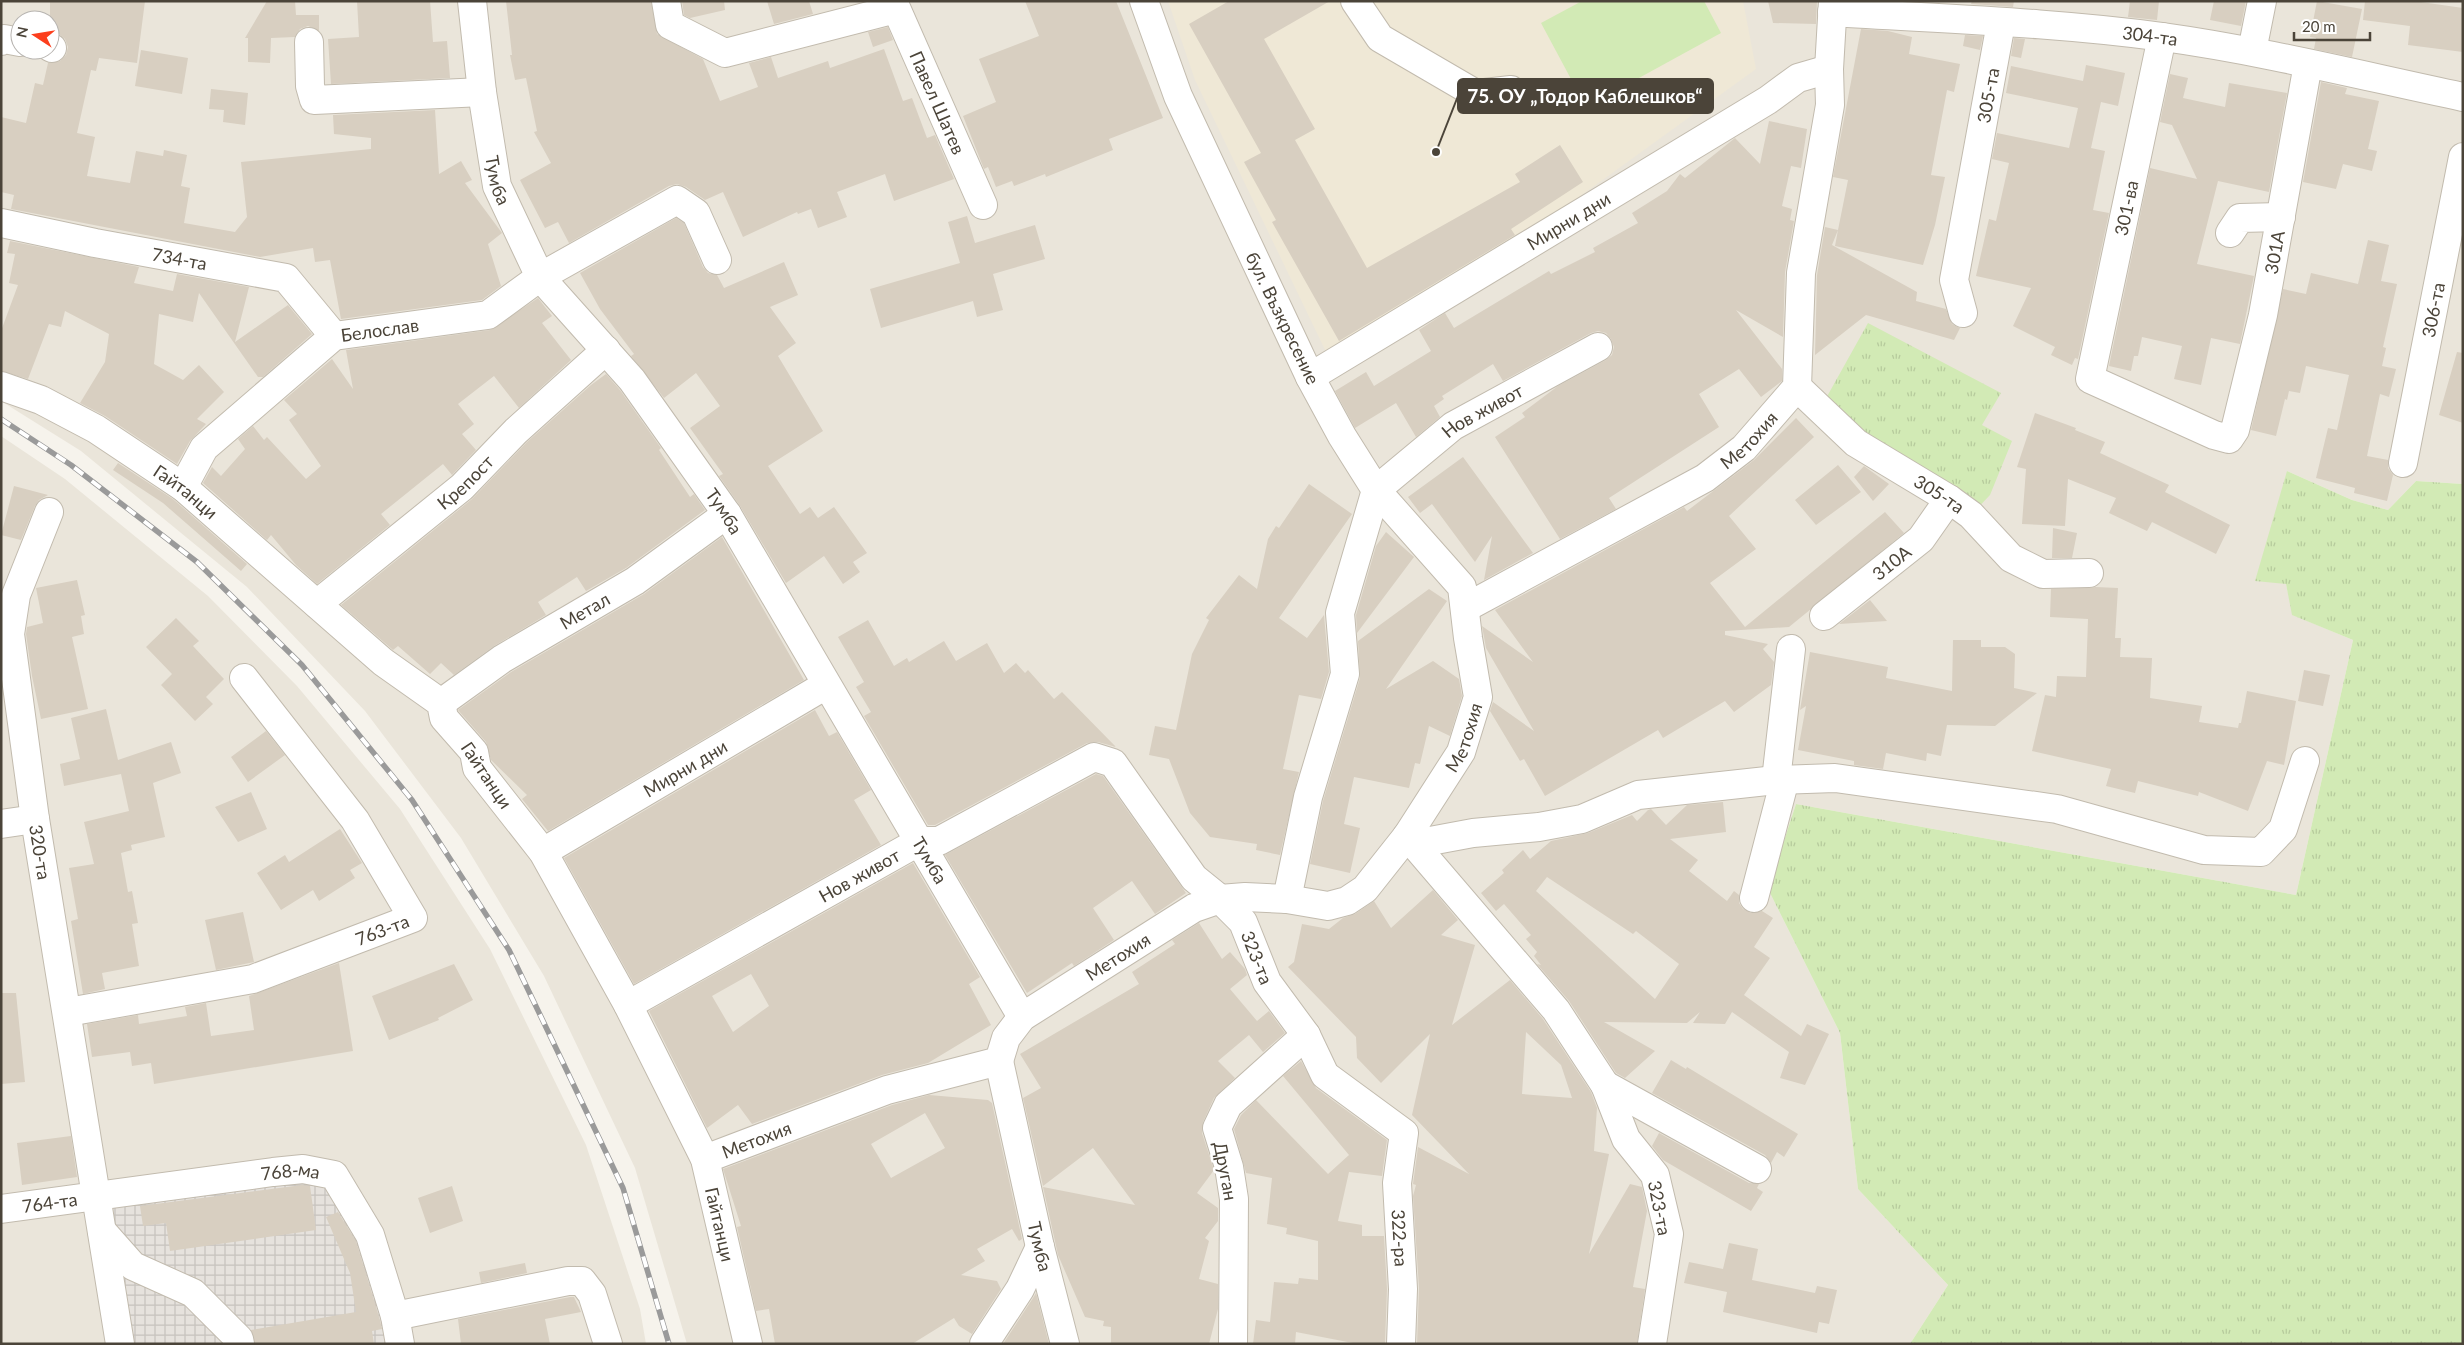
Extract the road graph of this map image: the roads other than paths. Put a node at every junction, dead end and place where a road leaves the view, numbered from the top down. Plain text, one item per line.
1 (472, 1) edge
2 (666, 1) edge
3 (1144, 1) edge
4 (1355, 1) edge
5 (2262, 1) edge
6 (895, 5) edge
7 (1832, 6) edge
8 (2001, 23) junction
9 (2162, 37) junction
10 (309, 42) dead end
11 (2252, 51) junction
12 (2308, 64) junction
13 (1829, 69) junction
14 (1510, 90) dead end
15 (482, 92) junction
16 (2463, 97) edge
17 (2463, 157) edge
18 (983, 205) dead end
19 (2281, 217) junction
20 (1, 223) edge
21 (2230, 232) dead end
22 (717, 260) dead end
23 (540, 277) junction
24 (1963, 313) dead end
25 (334, 336) junction
26 (1598, 347) dead end
27 (606, 350) junction
28 (1310, 377) junction
29 (1, 386) edge
30 (1798, 387) junction
31 (2229, 439) joint
32 (2403, 463) dead end
33 (183, 487) junction
34 (1376, 490) junction
35 (1950, 499) junction
36 (49, 512) dead end
37 (727, 514) junction
38 (2089, 574) dead end
39 (317, 604) junction
40 (1465, 608) junction
41 (1824, 616) dead end
42 (1791, 649) dead end
43 (244, 678) dead end
44 (826, 684) junction
45 (441, 703) junction
46 (1094, 757) joint
47 (2304, 761) dead end
48 (1780, 779) junction
49 (35, 819) junction
50 (1, 824) edge
51 (1410, 840) junction
52 (920, 841) junction
53 (543, 852) junction
54 (1754, 898) dead end
55 (1220, 899) junction
56 (1287, 899) junction
57 (628, 1005) junction
58 (68, 1012) junction
59 (1022, 1017) junction
60 (1306, 1036) junction
61 (999, 1061) junction
62 (1605, 1085) junction
63 (1404, 1133) joint
64 (704, 1159) junction
65 (1757, 1169) dead end
66 (97, 1195) junction
67 (1, 1209) edge
68 (102, 1231) junction
69 (1040, 1247) junction
70 (395, 1316) junction
71 (120, 1344) edge
72 (240, 1344) edge
73 (400, 1344) edge
74 (608, 1344) edge
75 (748, 1344) edge
76 (984, 1344) edge
77 (1065, 1344) edge
78 (1233, 1344) edge
79 (1401, 1344) edge
80 (1652, 1344) edge

1 - 15 street, Тумба
2 - 6 street
3 - 28 street, бул. Възкресение
4 - 14 street
5 - 11 street
6 - 18 street, Павел Шатев
7 - 8 street, 304-та
7 - 13 street
8 - 9 street, 304-та
8 - 24 street, 305-та
9 - 11 street, 304-та
9 - 31 street, 301-ва
10 - 15 street
11 - 12 street, 304-та
12 - 16 street, 304-та
12 - 19 street, 301А
13 - 28 street, Мирни дни
13 - 30 street
15 - 23 street, Тумба
17 - 32 street, 306-та
19 - 21 street
19 - 31 street, 301А
20 - 25 street, 734-та
22 - 23 street, Белослав
23 - 25 street, Белослав
23 - 27 street, Тумба
25 - 33 street, Белослав
26 - 34 street, Нов живот
27 - 37 street, Тумба
27 - 39 street, Крепост
28 - 34 street, бул. Възкресение
29 - 33 street, Гайтанци
30 - 35 street, 305-та
30 - 40 street, Метохия
33 - 39 street, Гайтанци
34 - 40 street, бул. Възкресение
34 - 56 street
35 - 38 street, 305-та
35 - 41 street, 310А
36 - 49 street, 320-та
37 - 44 street, Тумба
37 - 45 street, Метал
39 - 45 street, Гайтанци
40 - 51 street, Метохия
42 - 48 street
43 - 58 street, 763-та
44 - 52 street, Тумба
44 - 53 street, Мирни дни
45 - 53 street, Гайтанци
46 - 52 street, Нов живот
46 - 55 street, 323-та
47 - 48 street
48 - 51 street
48 - 54 street
49 - 50 street
49 - 58 street, 320-та
51 - 56 street, Метохия
51 - 62 street, 323-та
52 - 57 street, Нов живот
52 - 59 street, Тумба
53 - 57 street, Гайтанци
55 - 56 street, Метохия
55 - 59 street, Метохия
55 - 60 street, 323-та
57 - 64 street, Гайтанци
58 - 66 street, 320-та
59 - 61 street, Метохия
60 - 63 street, 323-та
60 - 78 street, Друган
61 - 64 street, Метохия
61 - 69 street, Тумба
62 - 65 street, 323-та
62 - 80 street, 323-та
63 - 79 street, 322-ра
64 - 75 street, Гайтанци
66 - 67 street, 764-та
66 - 68 street, 320-та
66 - 70 street, 768-ма
68 - 71 street, 320-та
68 - 72 street
69 - 76 street
69 - 77 street, Тумба
70 - 73 street, 768-ма
70 - 74 street

